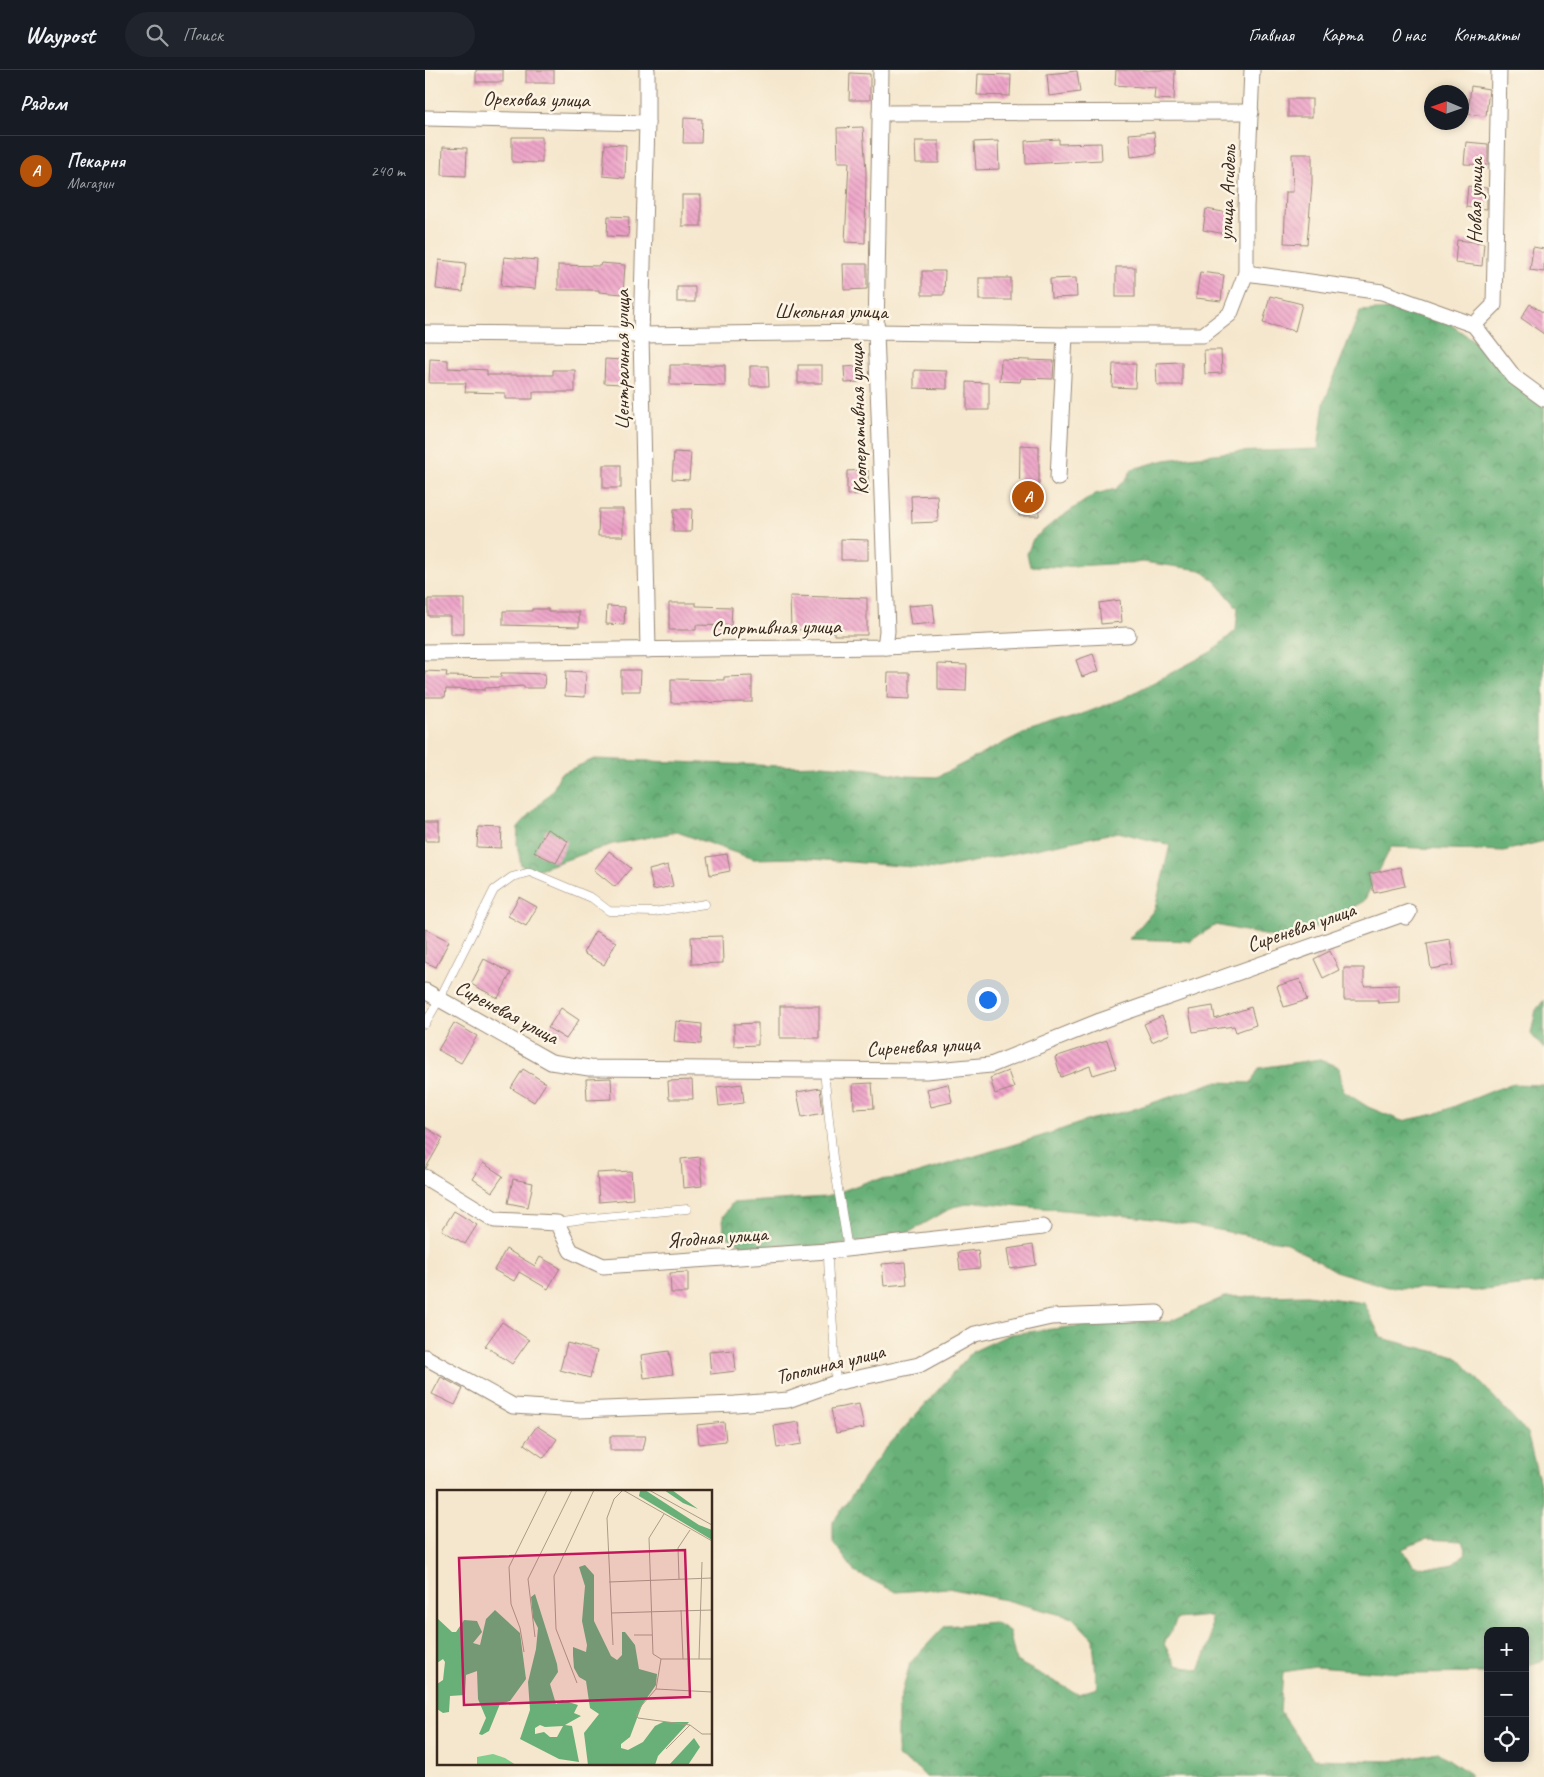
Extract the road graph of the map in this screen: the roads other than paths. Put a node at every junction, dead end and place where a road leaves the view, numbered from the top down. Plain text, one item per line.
1 (647, 70) edge
2 (881, 70) edge
3 (1252, 70) edge
4 (1499, 70) edge
5 (1251, 112) junction
6 (880, 113) junction
7 (425, 118) edge
8 (647, 123) junction
9 (1247, 273) junction
10 (1231, 314) joint
11 (1474, 325) junction
12 (876, 332) junction
13 (425, 333) edge
14 (641, 335) junction
15 (1065, 335) junction
16 (1544, 399) edge
17 (1058, 478) dead end
18 (1128, 635) dead end
19 (885, 647) junction
20 (647, 650) junction
21 (425, 652) edge
22 (705, 904) dead end
23 (1406, 917) dead end
24 (425, 991) edge
25 (439, 1000) junction
26 (425, 1024) edge
27 (825, 1071) junction
28 (425, 1177) edge
29 (687, 1209) dead end
30 (557, 1223) junction
31 (1043, 1227) dead end
32 (848, 1249) junction
33 (828, 1251) junction
34 (1157, 1313) dead end
35 (425, 1357) edge
36 (835, 1383) junction

1 - 8 street, Центральная улица
2 - 6 street, Кооперативная улица
3 - 5 street, улица Агидель
4 - 11 street, Новая улица
5 - 6 street
5 - 9 street, улица Агидель
6 - 12 street, Кооперативная улица
7 - 8 street, Ореховая улица
8 - 14 street, Центральная улица
9 - 10 street, улица Агидель
9 - 11 street
10 - 15 street, Школьная улица
11 - 16 street
12 - 14 street, Школьная улица
12 - 15 street, Школьная улица
12 - 19 street, Кооперативная улица
13 - 14 street, Школьная улица
14 - 20 street, Центральная улица
15 - 17 street
18 - 19 street, Спортивная улица
19 - 20 street, Спортивная улица
20 - 21 street, Спортивная улица
22 - 25 lane
23 - 27 street, Сиреневая улица
24 - 25 street, Сиреневая улица
25 - 26 lane
25 - 27 street, Сиреневая улица
27 - 32 lane
28 - 30 street
29 - 30 lane
30 - 33 street, Ягодная улица
31 - 32 street, Ягодная улица
32 - 33 street, Ягодная улица
33 - 36 lane
34 - 36 street, Тополиная улица
35 - 36 street, Тополиная улица

